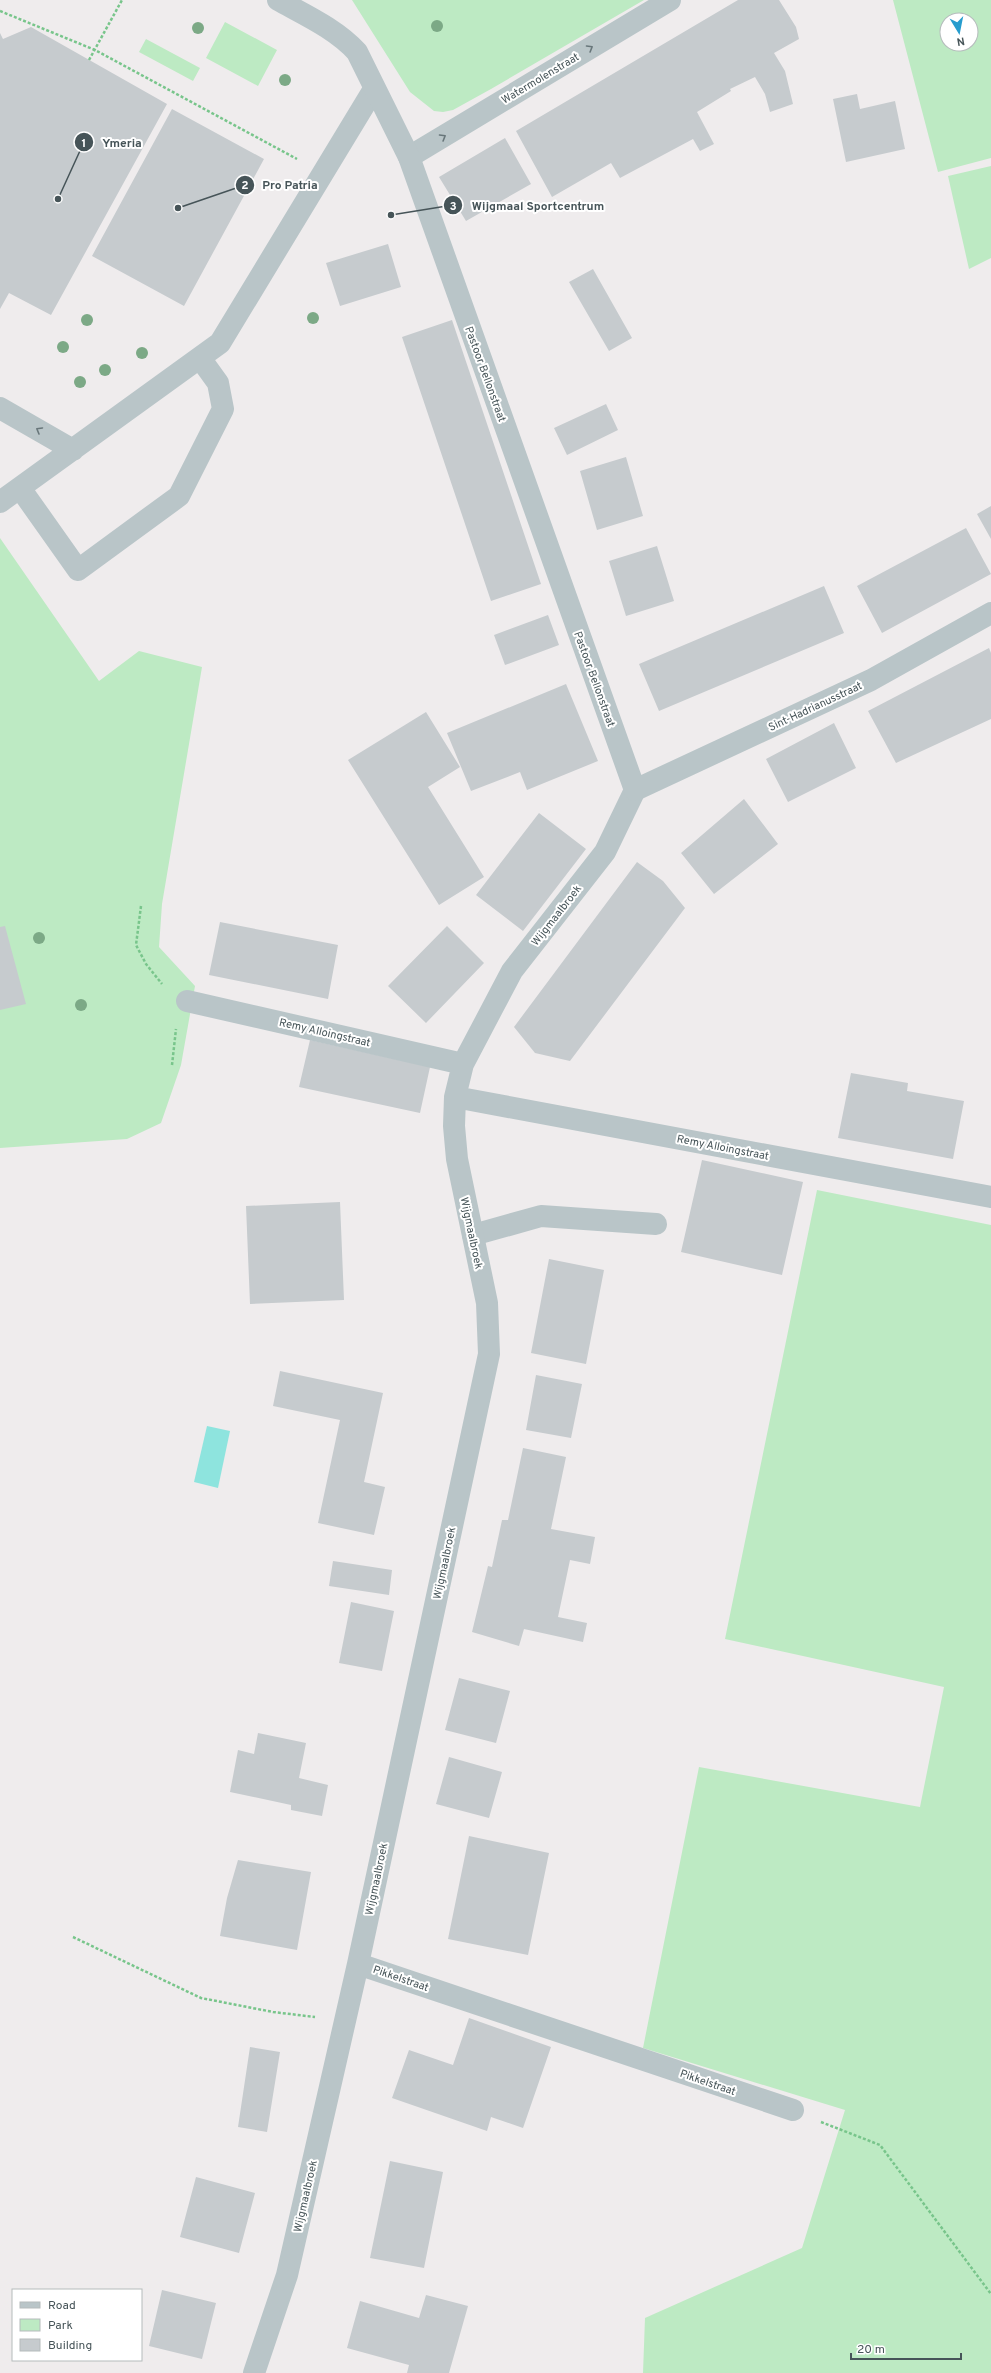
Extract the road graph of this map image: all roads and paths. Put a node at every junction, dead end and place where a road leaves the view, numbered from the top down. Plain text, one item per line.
1 (122, 0) edge
2 (278, 0) edge
3 (670, 0) edge
4 (0, 11) edge
5 (95, 50) junction
6 (89, 60) dead end
7 (374, 89) junction
8 (409, 157) junction
9 (324, 173) junction
10 (200, 358) junction
11 (0, 408) edge
12 (73, 450) junction
13 (20, 488) junction
14 (0, 502) edge
15 (991, 613) edge
16 (635, 790) junction
17 (141, 906) dead end
18 (187, 1001) joint
19 (463, 1064) junction
20 (455, 1097) junction
21 (991, 1197) edge
22 (656, 1224) dead end
23 (473, 1235) junction
24 (73, 1938) dead end
25 (358, 1964) junction
26 (345, 2021) junction
27 (793, 2110) joint
28 (991, 2294) edge
29 (254, 2373) edge

1 - 5 path
2 - 7 street, Pastoor Bellonstraat
8 -> 3 street, Watermolenstraat
4 - 5 path
5 - 6 path
5 - 9 path
7 - 8 street, Pastoor Bellonstraat
7 - 9 street
8 - 16 street, Pastoor Bellonstraat
9 - 10 street
10 - 12 street
10 - 13 street
12 -> 11 street
12 - 13 street
13 - 14 street
15 - 16 street, Sint-Hadrianusstraat
16 - 19 street, Wijgmaalbroek
17 - 18 path
18 - 19 street, Remy Alloingstraat
19 - 20 street, Wijgmaalbroek
20 - 21 street, Remy Alloingstraat
20 - 23 street, Wijgmaalbroek
22 - 23 street
23 - 25 street, Wijgmaalbroek
24 - 26 path
25 - 26 street, Wijgmaalbroek
25 - 27 street, Pikkelstraat
26 - 29 street, Wijgmaalbroek
27 - 28 path

